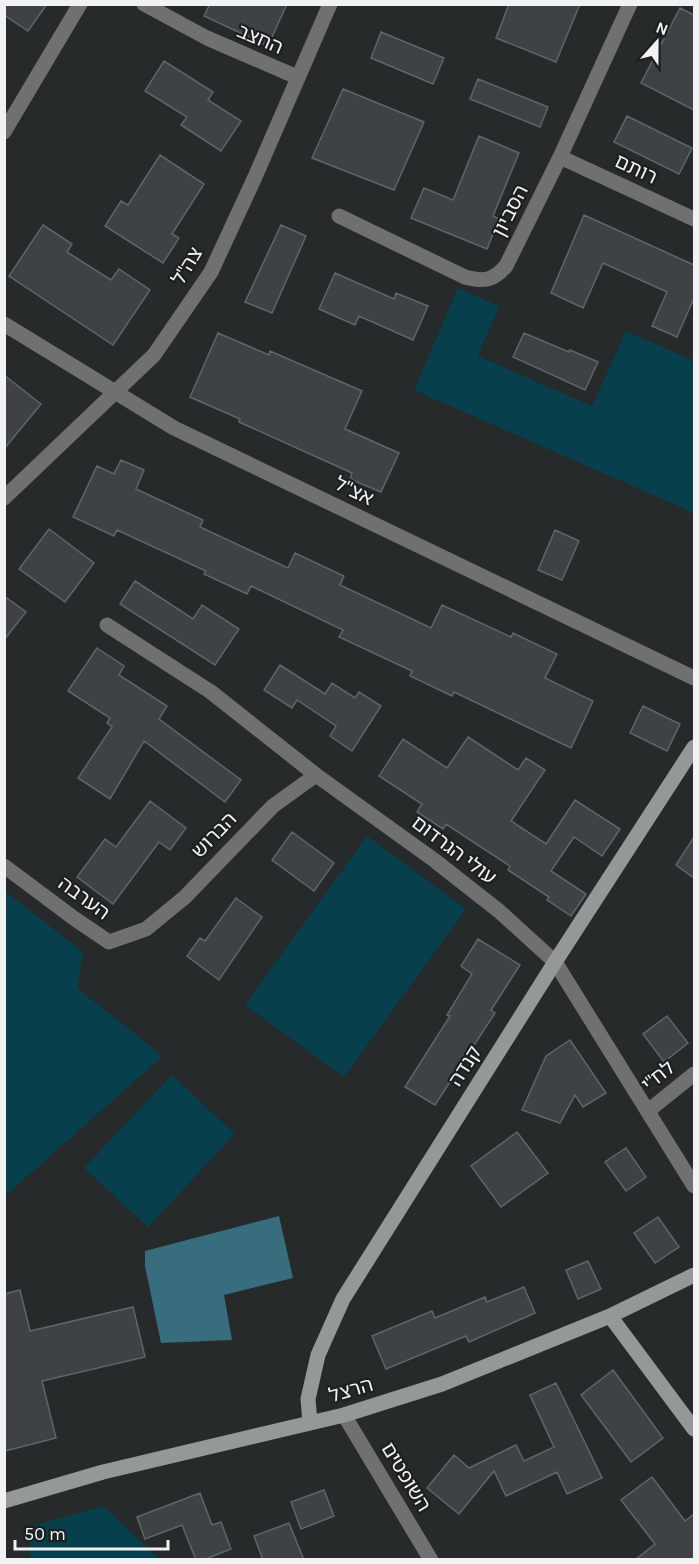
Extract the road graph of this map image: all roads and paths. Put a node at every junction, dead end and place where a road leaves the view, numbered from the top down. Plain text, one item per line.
1 (80, 4) edge
2 (144, 4) edge
3 (330, 4) edge
4 (630, 4) edge
5 (297, 77) junction
6 (4, 132) edge
7 (560, 157) junction
8 (339, 216) dead end
9 (694, 219) edge
10 (4, 324) edge
11 (116, 393) junction
12 (4, 498) edge
13 (107, 625) dead end
14 (694, 678) edge
15 (694, 747) edge
16 (316, 774) junction
17 (4, 866) edge
18 (146, 929) joint
19 (555, 962) junction
20 (694, 1074) edge
21 (648, 1111) junction
22 (694, 1186) edge
23 (694, 1275) edge
24 (610, 1316) junction
25 (344, 1415) junction
26 (310, 1423) junction
27 (694, 1429) edge
28 (4, 1501) edge
29 (431, 1560) edge

1 - 6 street
2 - 5 street, החצב
3 - 5 street, צה"ל
4 - 7 street, הסביון
5 - 11 street, צה"ל
7 - 8 street, הסביון
7 - 9 street, רותם
10 - 11 street, אצ"ל
11 - 12 street, צה"ל
11 - 14 street, אצ"ל
13 - 16 street, עולי הגרדום
15 - 19 street, קנדה
16 - 18 street, הברוש
16 - 19 street, עולי הגרדום
17 - 18 street, הערבה
19 - 21 street, עולי הגרדום
19 - 26 street, קנדה
20 - 21 street, לח"י
21 - 22 street, עולי הגרדום
23 - 24 street, הרצל
24 - 25 street, הרצל
24 - 27 street
25 - 26 street, הרצל
25 - 29 street, השופטים
26 - 28 street, הרצל

